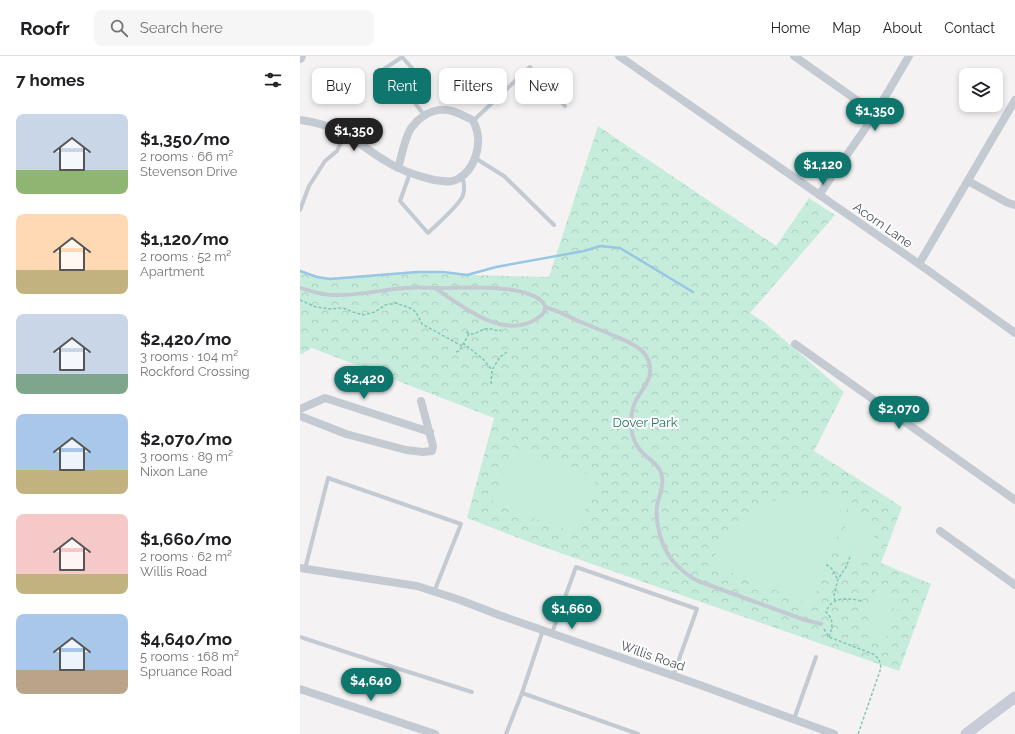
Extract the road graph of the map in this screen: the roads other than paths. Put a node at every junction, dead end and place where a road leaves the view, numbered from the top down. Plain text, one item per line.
1 (619, 56) edge
2 (794, 56) edge
3 (909, 56) edge
4 (406, 91) joint
5 (1015, 100) edge
6 (416, 104) edge
7 (565, 106) dead end
8 (875, 113) junction
9 (424, 115) junction
10 (300, 120) edge
11 (473, 121) junction
12 (345, 134) junction
13 (475, 158) junction
14 (398, 168) junction
15 (410, 173) junction
16 (462, 176) junction
17 (968, 181) junction
18 (819, 195) junction
19 (1015, 205) edge
20 (300, 210) edge
21 (554, 225) dead end
22 (919, 264) junction
23 (300, 288) edge
24 (435, 288) junction
25 (545, 307) junction
26 (1015, 333) edge
27 (795, 344) dead end
28 (421, 401) dead end
29 (300, 409) edge
30 (300, 416) edge
31 (430, 432) junction
32 (1015, 500) edge
33 (940, 531) dead end
34 (302, 569) edge
35 (1015, 585) edge
36 (434, 592) junction
37 (820, 624) road end
38 (543, 630) junction
39 (552, 633) junction
40 (300, 637) edge
41 (816, 657) dead end
42 (673, 676) junction
43 (300, 690) edge
44 (472, 692) dead end
45 (522, 693) junction
46 (1015, 697) edge
47 (794, 719) junction
48 (823, 732) edge
49 (435, 734) edge
50 (506, 734) edge
51 (638, 734) edge
52 (834, 734) edge
53 (966, 734) edge

1 - 18 street, Acorn Lane
2 - 8 street
3 - 8 street
4 - 4 lane
5 - 17 street
6 - 9 lane
7 - 11 lane
8 - 18 street
9 - 11 street
9 - 14 street
10 - 12 street
11 - 13 street
12 - 14 street
12 - 20 lane
13 - 16 street
13 - 21 lane
14 - 15 street
15 - 16 street
15 - 16 lane
17 - 19 street
17 - 22 street
18 - 22 street, Acorn Lane
22 - 26 street, Acorn Lane
23 - 24 lane
24 - 25 lane
24 - 25 lane
25 - 37 lane
27 - 32 street
28 - 31 street
29 - 31 street
30 - 31 street
33 - 35 street
34 - 36 street, Willis Road
34 - 36 lane
36 - 38 street, Willis Road
38 - 39 street, Willis Road
38 - 45 lane
39 - 42 street, Willis Road
39 - 42 lane
40 - 44 lane
41 - 47 lane
42 - 47 street, Willis Road
43 - 49 street
45 - 50 lane
45 - 51 lane
46 - 53 main road
47 - 48 street, Willis Road
48 - 52 street, Willis Road

